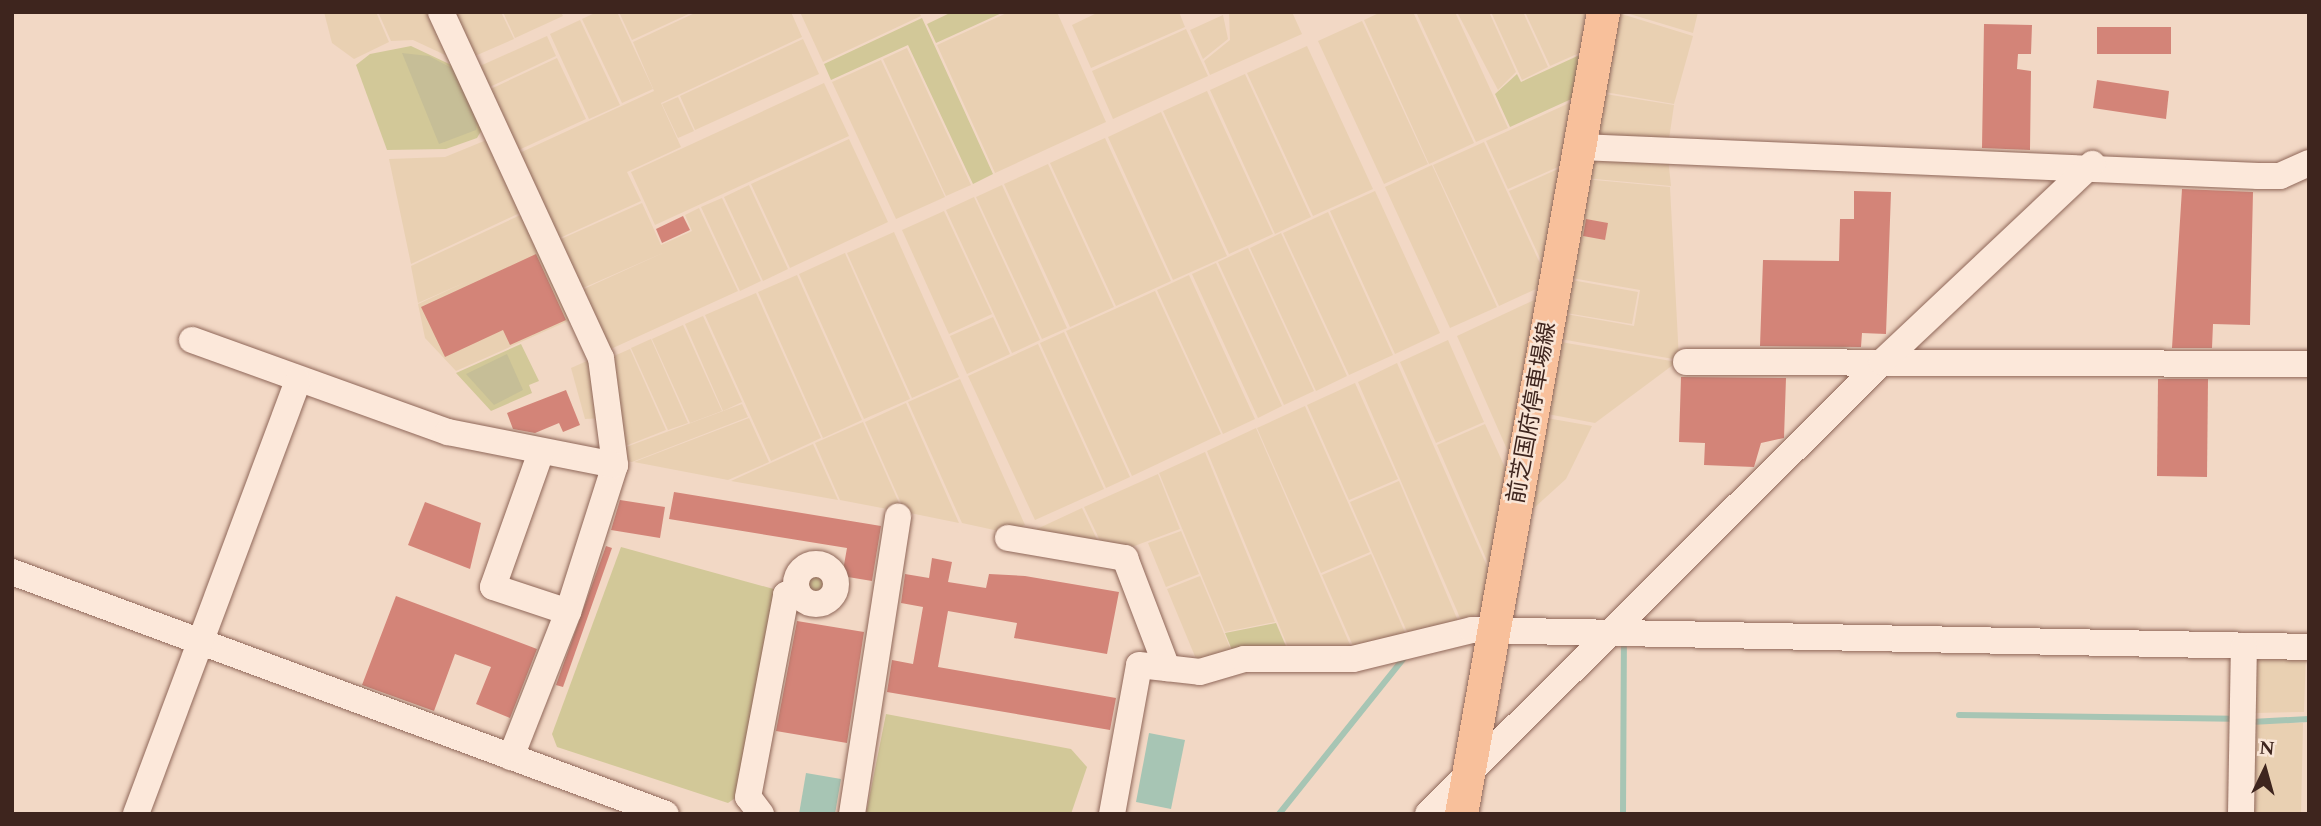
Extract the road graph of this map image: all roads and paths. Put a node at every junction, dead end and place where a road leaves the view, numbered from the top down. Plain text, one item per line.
1 (441, 12) edge
2 (1603, 12) edge
3 (1580, 147) junction
4 (2309, 163) edge
5 (2092, 164) junction
6 (192, 340) dead end
7 (1686, 362) dead end
8 (1882, 362) junction
9 (2309, 364) edge
10 (298, 381) junction
11 (541, 452) junction
12 (615, 465) junction
13 (898, 517) dead end
14 (1008, 538) dead end
15 (12, 572) edge
16 (798, 592) dead end
17 (568, 612) junction
18 (1492, 631) junction
19 (1610, 636) junction
20 (198, 645) junction
21 (2244, 646) junction
22 (2309, 647) edge
23 (1167, 668) junction
24 (511, 757) junction
25 (1462, 799) edge
26 (136, 814) edge
27 (666, 814) edge
28 (761, 814) edge
29 (852, 814) edge
30 (1112, 814) edge
31 (1429, 814) edge
32 (2241, 814) edge

1 - 12 street
2 - 3 main road, 前芝国府停車場線
3 - 5 street
3 - 18 main road, 前芝国府停車場線
4 - 5 street
5 - 8 street
6 - 10 street
7 - 8 street
8 - 9 street
8 - 19 street
10 - 11 street
10 - 20 street
11 - 12 street
11 - 17 street
12 - 17 street
13 - 29 street
14 - 23 street
15 - 20 street
16 - 28 street
17 - 24 street
18 - 19 street
18 - 23 street
18 - 25 main road, 前芝国府停車場線
19 - 21 street
19 - 25 street
20 - 24 street
20 - 26 street
21 - 22 street
21 - 32 street
23 - 30 street
24 - 27 street
25 - 31 street

